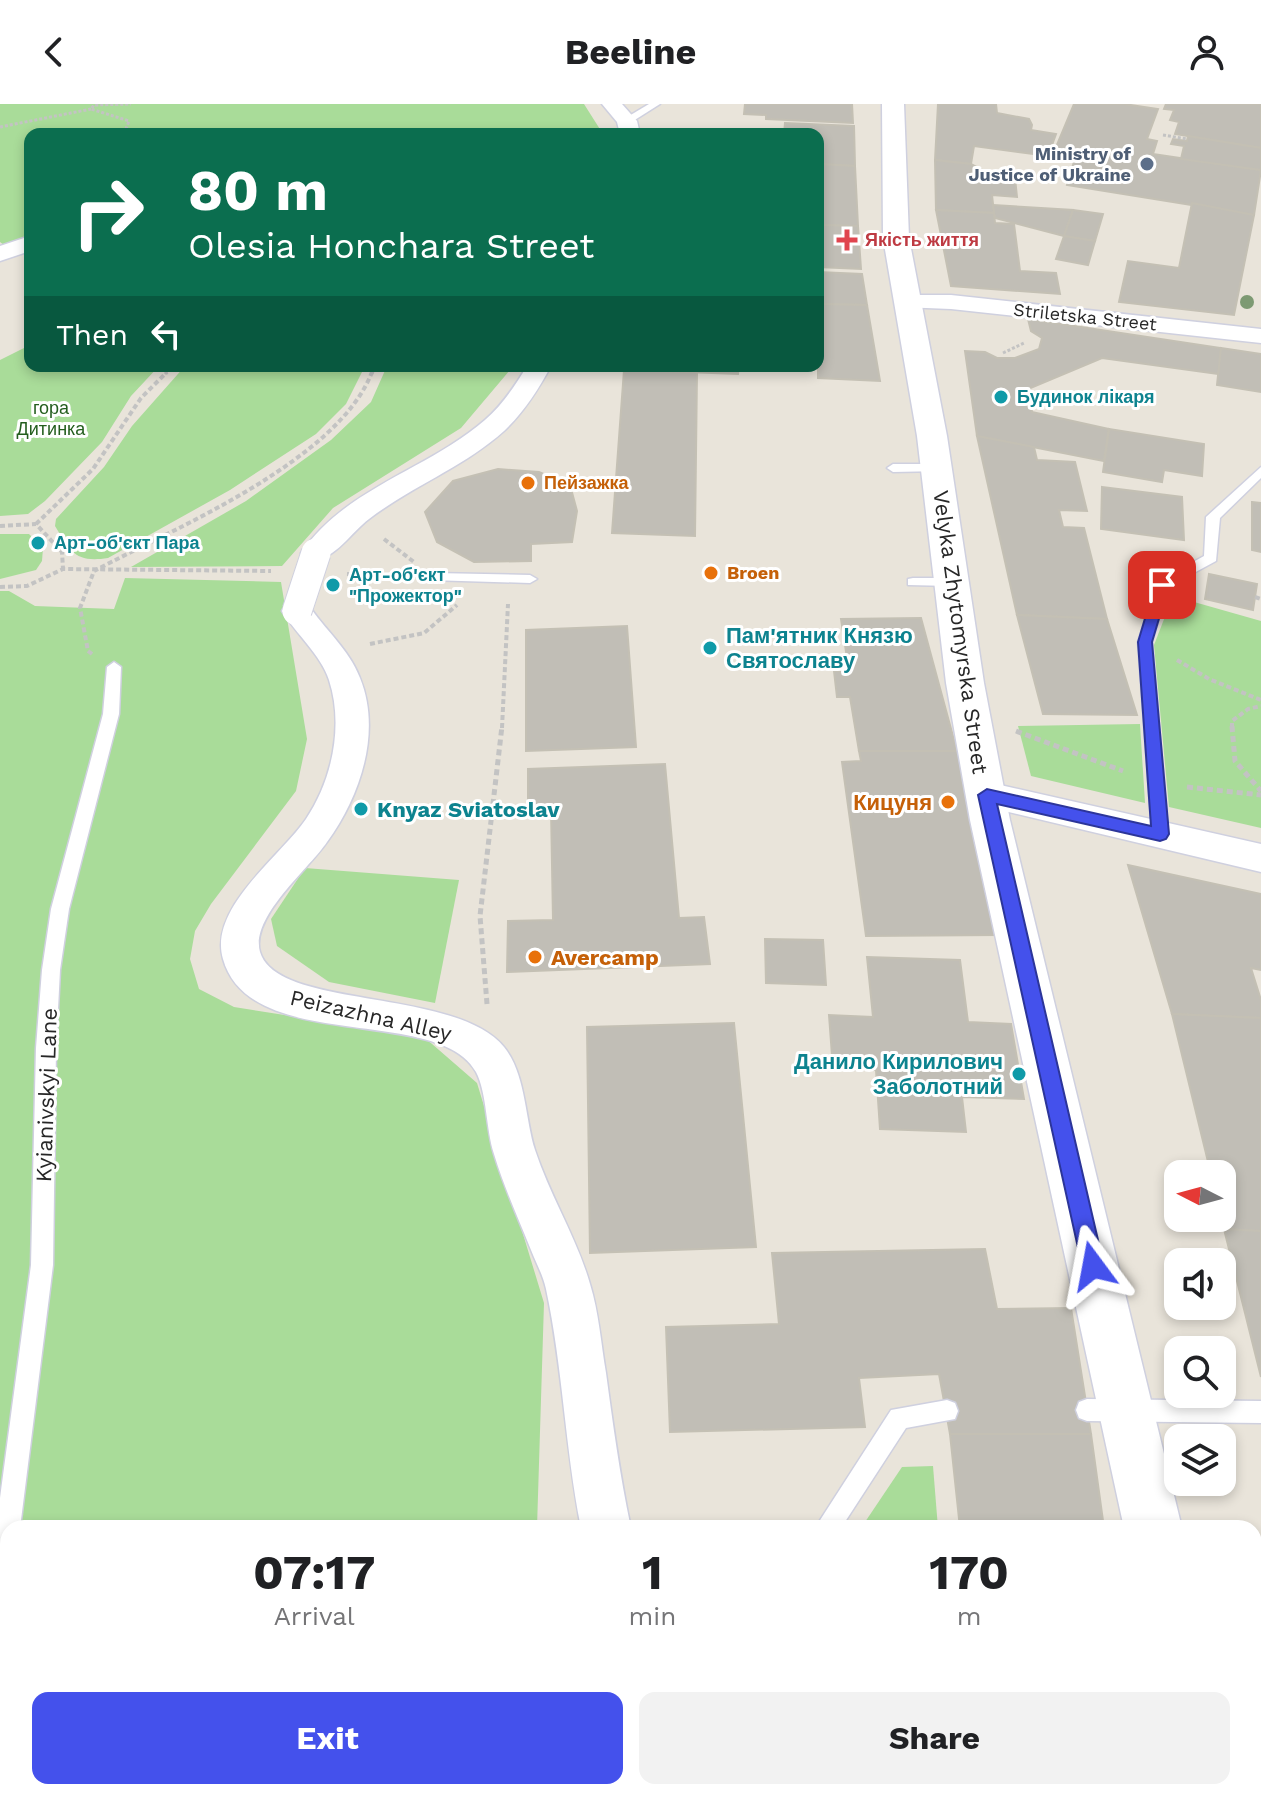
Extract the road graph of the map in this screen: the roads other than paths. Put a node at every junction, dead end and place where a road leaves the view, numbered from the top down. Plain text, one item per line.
1 (612, 104) edge
2 (655, 104) edge
3 (893, 104) edge
4 (629, 128) edge
5 (24, 245) edge
6 (0, 254) edge
7 (909, 302) junction
8 (1261, 336) edge
9 (535, 372) edge
10 (893, 468) dead end
11 (937, 468) junction
12 (1261, 471) edge
13 (434, 577) road end
14 (530, 579) dead end
15 (913, 582) dead end
16 (951, 582) junction
17 (114, 667) road end
18 (987, 795) junction
19 (1160, 834) junction
20 (1261, 858) edge
21 (1107, 1410) junction
22 (947, 1411) dead end
23 (1261, 1412) edge
24 (9, 1520) edge
25 (604, 1520) edge
26 (832, 1520) edge
27 (1150, 1520) edge

1 - 4 street
2 - 4 lane
3 - 7 main road, Velyka Zhytomyrska Street
5 - 6 street
7 - 8 street, Striletska Street
7 - 11 main road, Velyka Zhytomyrska Street
9 - 25 street, Peizazhna Alley, bridge
10 - 11 lane
11 - 16 main road, Velyka Zhytomyrska Street
12 - 19 lane
13 - 14 lane
15 - 16 lane
16 - 18 main road, Velyka Zhytomyrska Street
17 - 24 lane, Kyianivskyi Lane
18 - 19 street
18 - 21 main road, Velyka Zhytomyrska Street
19 - 20 street
21 - 23 lane
21 - 27 main road, Velyka Zhytomyrska Street
22 - 26 lane

